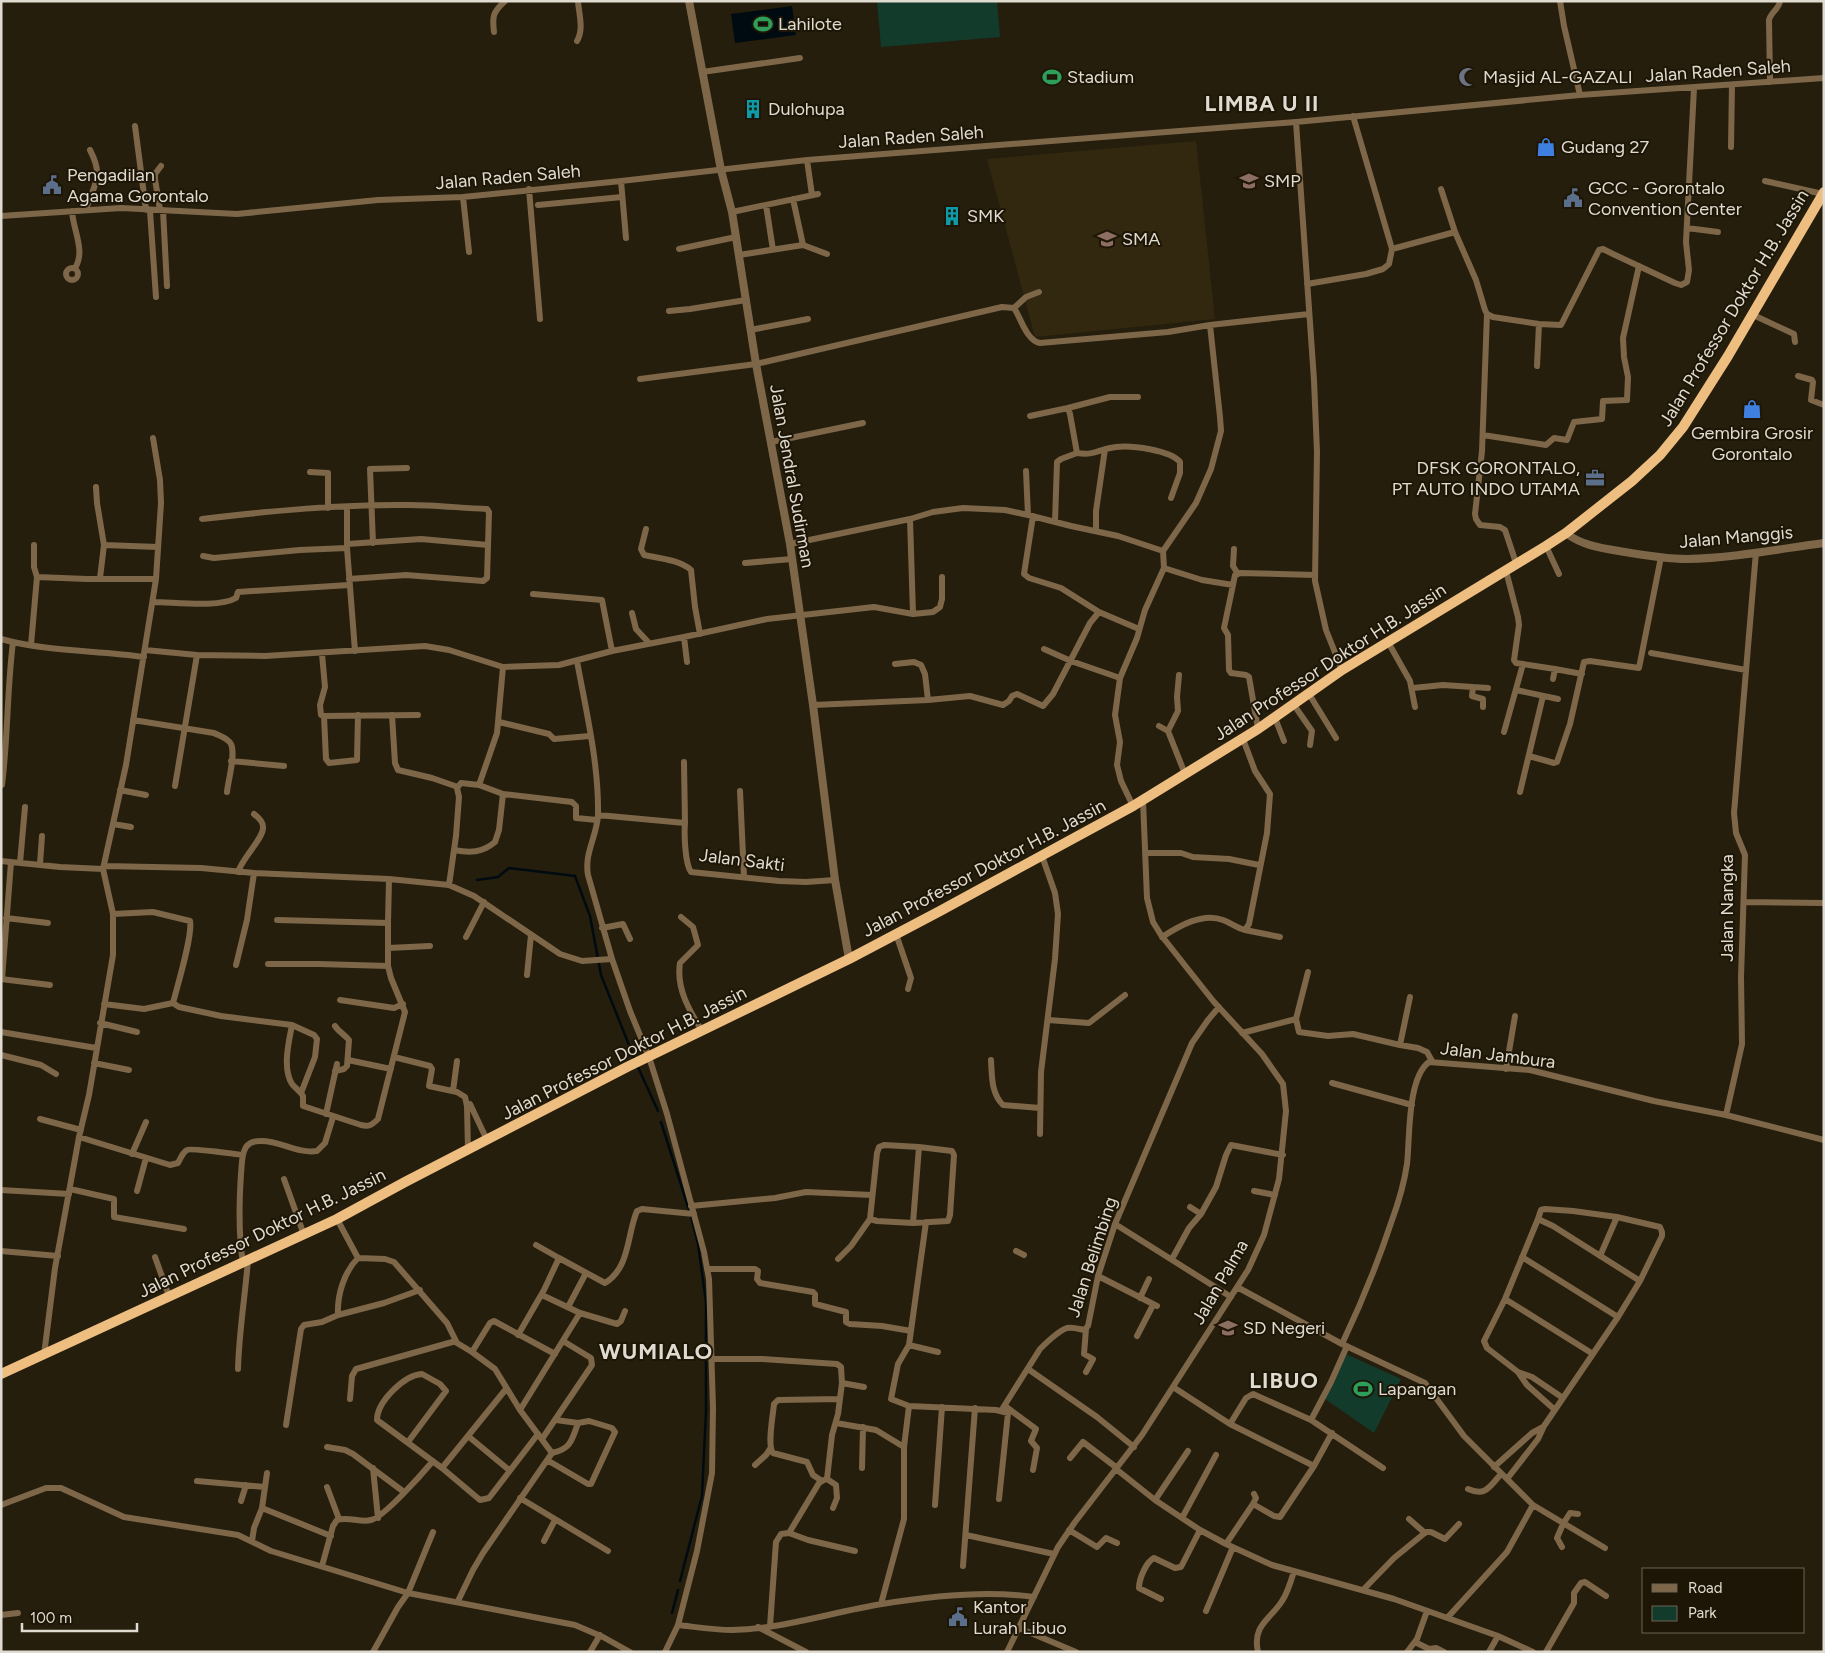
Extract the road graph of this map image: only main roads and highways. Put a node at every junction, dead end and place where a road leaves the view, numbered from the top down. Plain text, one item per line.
1 (1823, 193) edge
2 (1, 1374) edge

1 - 2 highway, Jalan Professor Doktor H.B. Jassin

